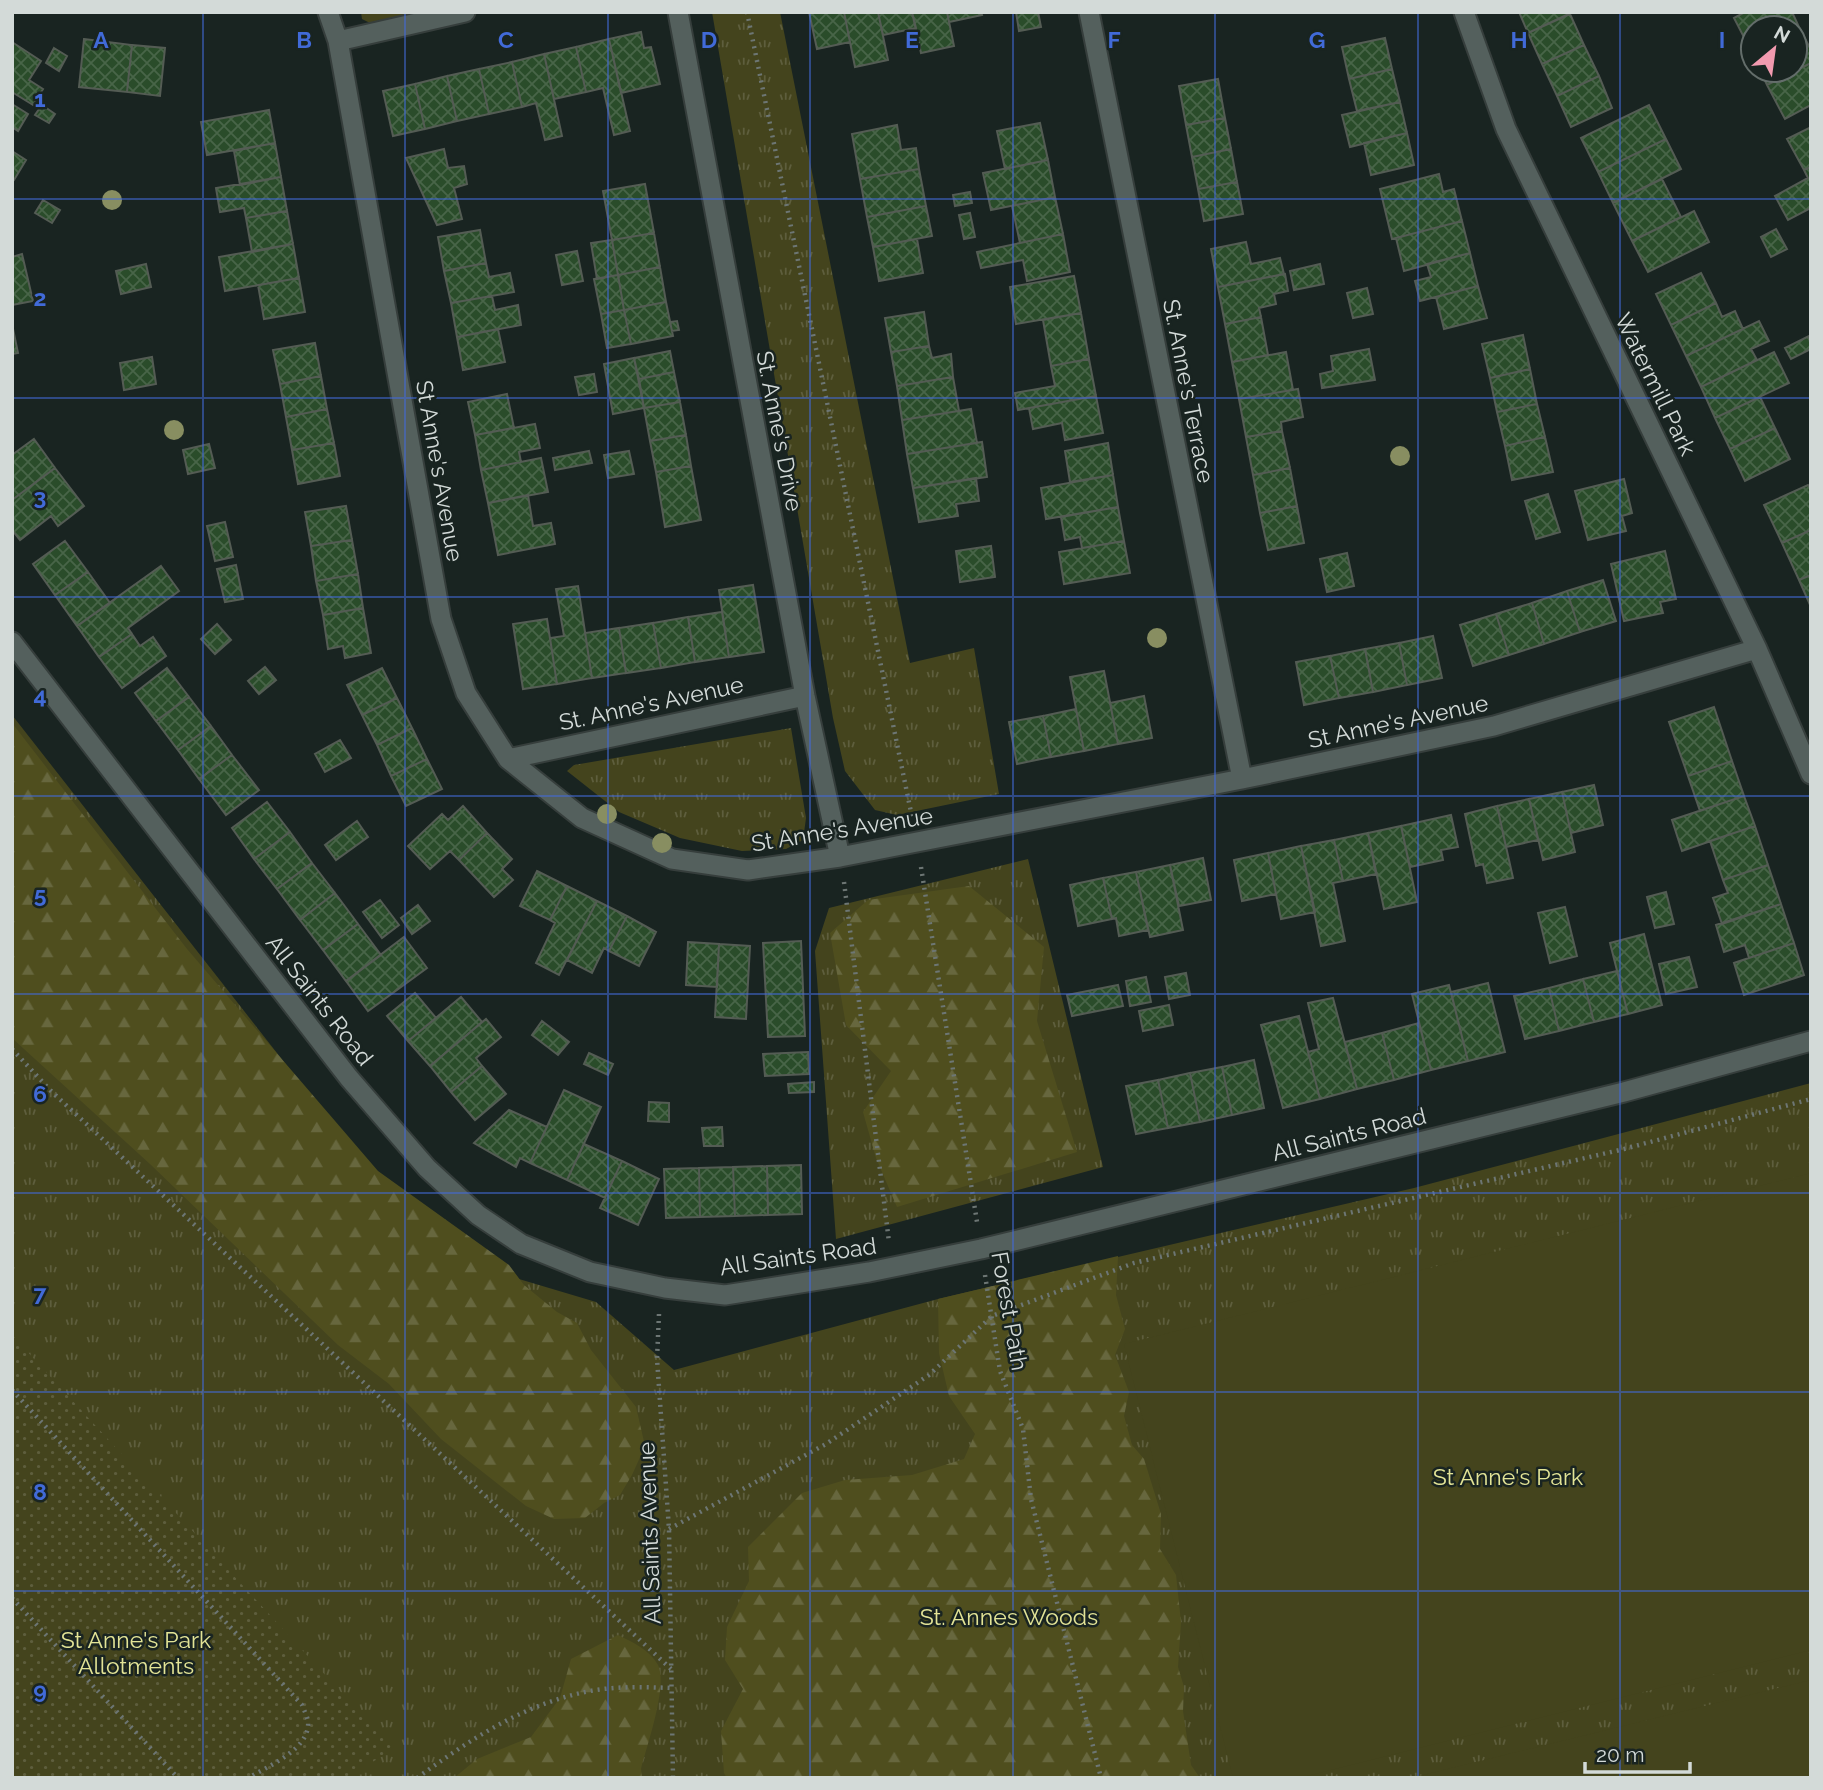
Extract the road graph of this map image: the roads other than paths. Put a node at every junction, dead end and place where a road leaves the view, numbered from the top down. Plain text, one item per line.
1 (328, 12) edge
2 (465, 12) edge
3 (678, 12) edge
4 (1088, 12) edge
5 (1464, 12) edge
6 (338, 41) junction
7 (12, 642) edge
8 (1757, 649) junction
9 (805, 696) junction
10 (508, 759) junction
11 (1811, 774) edge
12 (1242, 779) junction
13 (841, 857) junction
14 (1811, 1041) edge

1 - 6 street, St Anne's Avenue
2 - 6 street
3 - 9 street, St. Anne's Drive
4 - 12 street, St. Anne's Terrace
5 - 8 street, Watermill Park
6 - 10 street, St Anne's Avenue
7 - 14 street, All Saints Road
8 - 11 street, Watermill Park
8 - 12 street, St Anne's Avenue
9 - 10 street, St. Anne's Avenue
9 - 13 street, St. Anne's Drive
10 - 13 street, St Anne's Avenue
12 - 13 street, St Anne's Avenue

